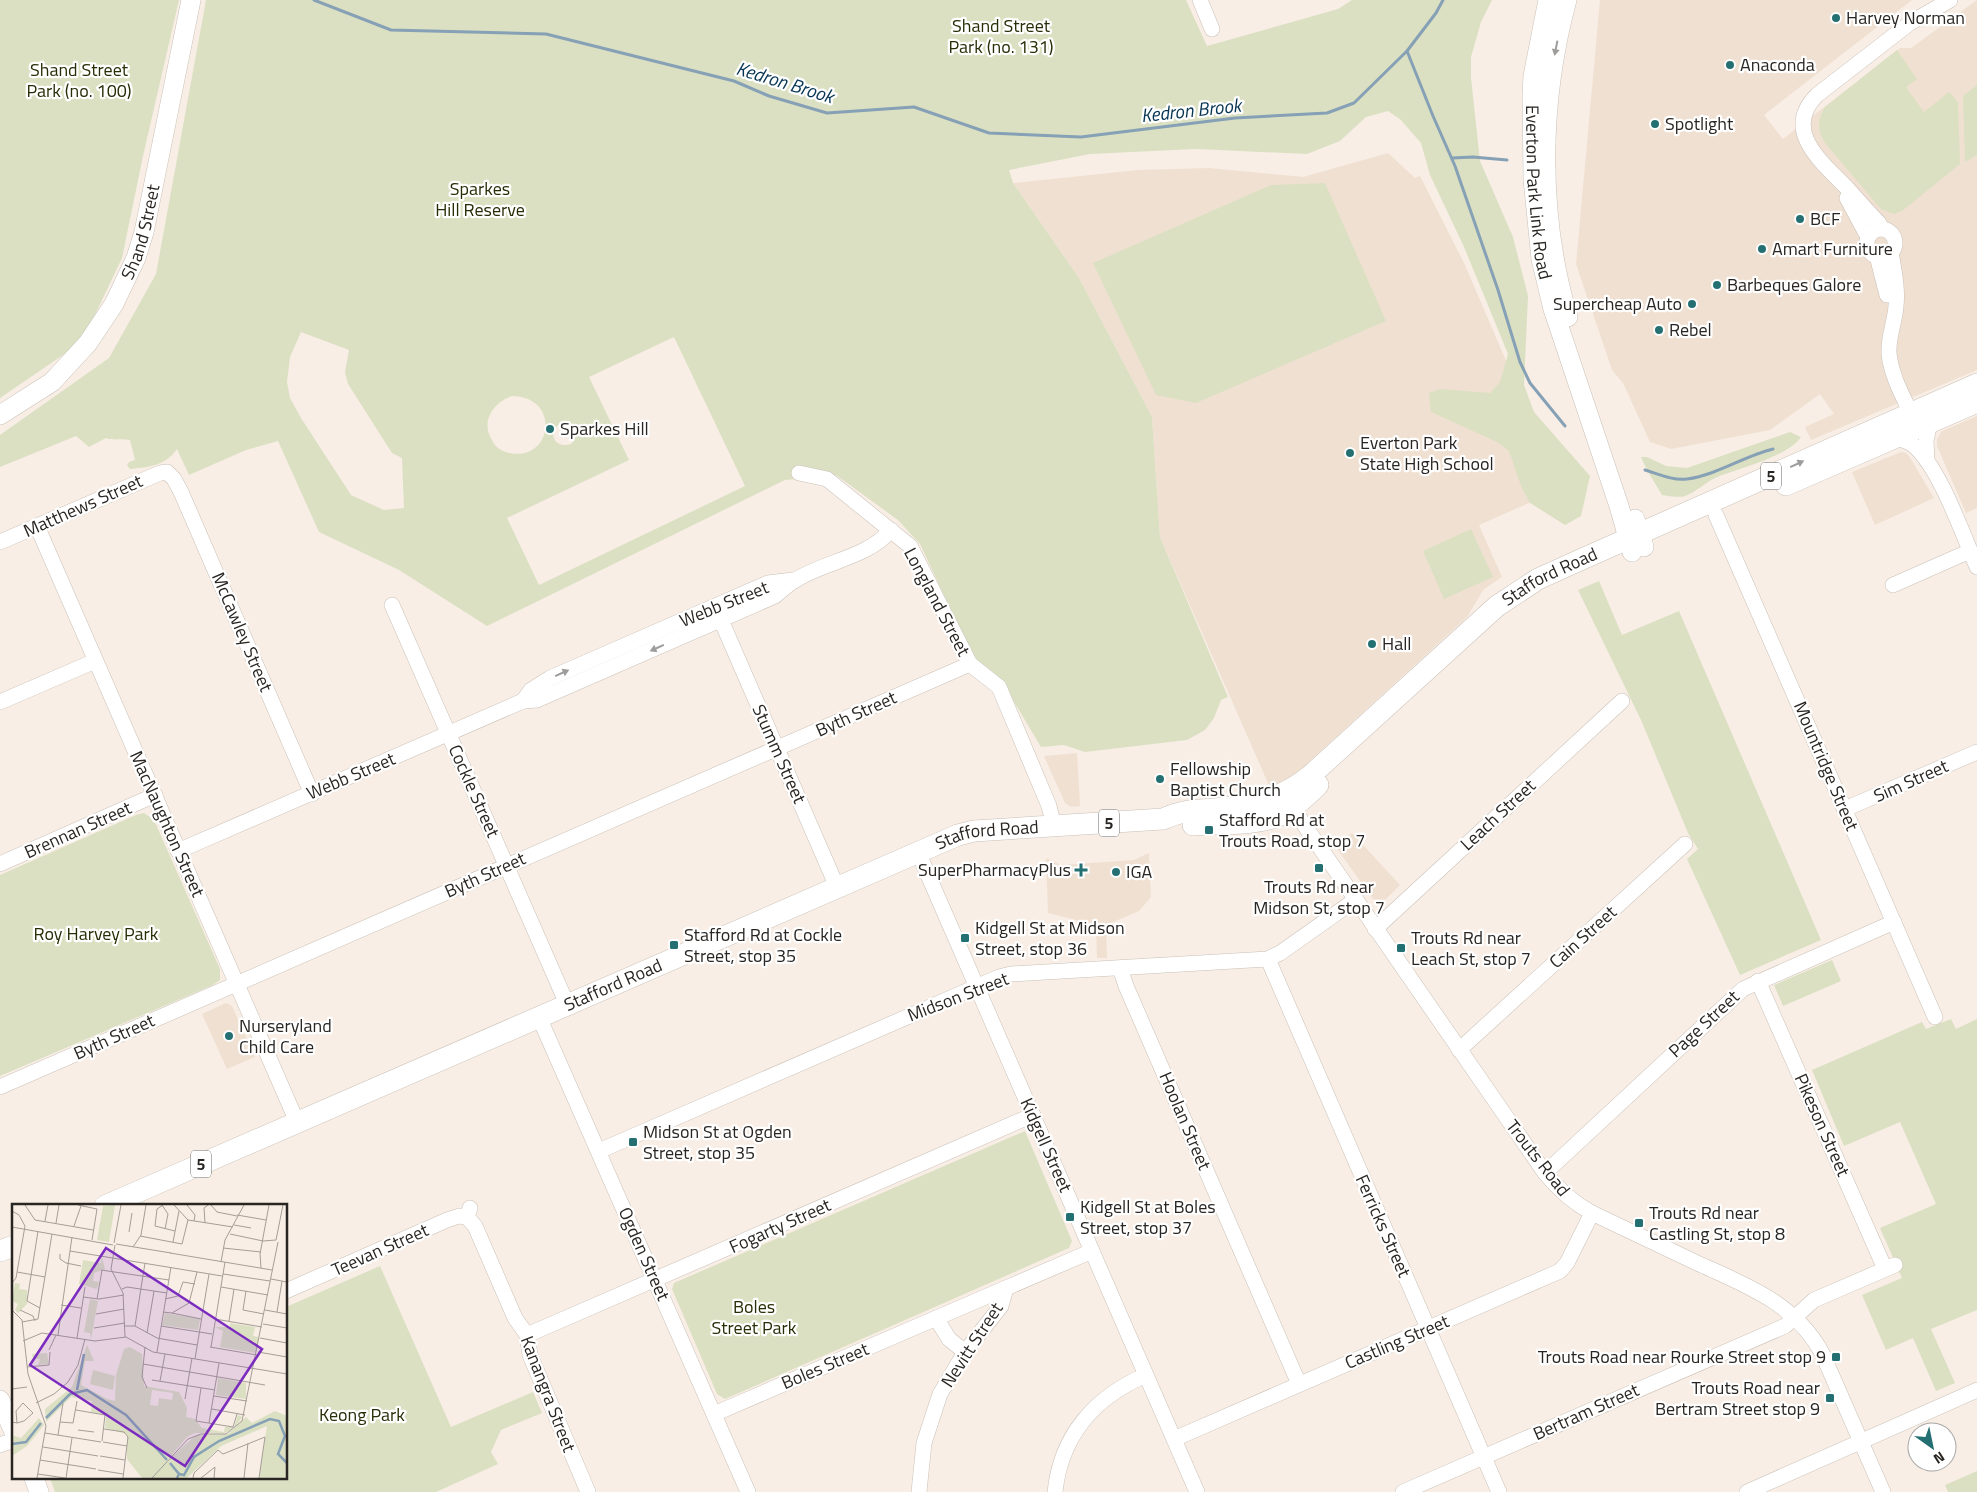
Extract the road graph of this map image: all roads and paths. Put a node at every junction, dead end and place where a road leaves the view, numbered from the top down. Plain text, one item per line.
1 (191, 0) edge
2 (1200, 0) edge
3 (1548, 0) edge
4 (1567, 0) edge
5 (1933, 0) edge
6 (1950, 0) edge
7 (1921, 16) junction
8 (1212, 29) dead end
9 (1832, 174) junction
10 (1882, 229) junction
11 (1868, 237) junction
12 (1884, 254) junction
13 (1977, 384) edge
14 (1977, 402) edge
15 (0, 415) edge
16 (1911, 425) junction
17 (1927, 461) junction
18 (167, 472) joint
19 (799, 472) dead end
20 (1716, 515) junction
21 (37, 526) junction
22 (891, 530) junction
23 (0, 542) edge
24 (1636, 543) junction
25 (1970, 551) junction
26 (1977, 567) edge
27 (794, 580) junction
28 (1893, 585) dead end
29 (392, 605) dead end
30 (721, 620) junction
31 (95, 661) junction
32 (970, 664) junction
33 (523, 701) junction
34 (1622, 701) dead end
35 (0, 702) edge
36 (448, 734) junction
37 (776, 748) junction
38 (1977, 752) edge
39 (312, 794) junction
40 (155, 796) junction
41 (1288, 801) junction
42 (1845, 809) junction
43 (1054, 826) junction
44 (1685, 844) dead end
45 (178, 851) junction
46 (918, 852) junction
47 (0, 864) edge
48 (506, 866) junction
49 (837, 887) junction
50 (1355, 900) junction
51 (1894, 922) junction
52 (1375, 929) junction
53 (1268, 960) junction
54 (1120, 968) junction
55 (1758, 981) junction
56 (237, 984) junction
57 (976, 986) junction
58 (567, 1004) junction
59 (539, 1017) junction
60 (1935, 1017) dead end
61 (1459, 1050) junction
62 (0, 1087) edge
63 (1033, 1115) junction
64 (297, 1122) junction
65 (599, 1151) junction
66 (1545, 1173) junction
67 (110, 1204) edge
68 (469, 1212) joint
69 (1592, 1213) junction
70 (12, 1247) edge
71 (1092, 1251) junction
72 (0, 1252) edge
73 (1890, 1267) joint
74 (655, 1279) junction
75 (1006, 1288) junction
76 (288, 1290) edge
77 (1795, 1317) junction
78 (936, 1318) junction
79 (1428, 1329) junction
80 (527, 1335) junction
81 (965, 1352) junction
82 (1146, 1375) junction
83 (1299, 1384) junction
84 (1977, 1390) edge
85 (7, 1408) edge
86 (714, 1414) junction
87 (12, 1425) edge
88 (1174, 1439) junction
89 (12, 1441) edge
90 (1861, 1442) junction
91 (0, 1445) edge
92 (1484, 1457) junction
93 (35, 1480) edge
94 (39, 1492) edge
95 (588, 1492) edge
96 (748, 1492) edge
97 (919, 1492) edge
98 (1055, 1492) edge
99 (1197, 1492) edge
100 (1403, 1492) edge
101 (1499, 1492) edge
102 (1746, 1492) edge
103 (1883, 1492) edge

1 - 15 main road, Shand Street
2 - 8 street
3 - 24 main road, Everton Park Link Road
4 -> 24 main road, Everton Park Link Road
5 - 7 street
6 - 7 street
7 - 9 street
9 - 10 street
9 - 11 street
10 - 11 street
10 - 12 street
11 - 12 street
12 - 16 street
13 - 16 highway, Stafford Road / 5
14 - 16 highway, Stafford Road / 5
16 - 17 street
16 - 17 street
16 - 20 highway, Stafford Road / 5
24 -> 16 highway, Stafford Road / 5
17 - 25 street
18 - 21 street, Matthews Street
18 - 39 street, McCawley Street
19 - 22 street, Longland Street
20 - 24 highway, Stafford Road / 5
20 - 42 street, Mountridge Street
21 - 23 street, Matthews Street
21 - 31 street, MacNaughton Street
22 - 27 street, Webb Street
22 - 32 street, Longland Street
24 - 41 highway, Stafford Road / 5
25 - 26 street
25 - 28 street
27 - 30 street, Webb Street
33 -> 27 street, Webb Street
29 - 36 street, Cockle Street
30 -> 33 street, Webb Street
30 - 37 street, Stumm Street
31 - 35 street
31 - 40 street, MacNaughton Street
32 - 37 street, Byth Street
32 - 43 street, Longland Street
33 - 36 street, Webb Street
34 - 52 street, Leach Street
36 - 39 street, Webb Street
36 - 48 street, Cockle Street
37 - 48 street, Byth Street
37 - 49 street, Stumm Street
38 - 42 street, Sim Street
39 - 45 street, Webb Street
40 - 45 street, MacNaughton Street
40 - 47 street, Brennan Street
41 - 43 highway, Stafford Road / 5
41 - 50 street, Trouts Road
42 - 51 street, Mountridge Street
43 - 46 highway, Stafford Road / 5
44 - 61 street, Cain Street
45 - 56 street, MacNaughton Street
46 - 49 highway, Stafford Road / 5
46 - 57 street, Kidgell Street
48 - 56 street, Byth Street
48 - 58 street, Cockle Street
49 - 58 highway, Stafford Road / 5
50 - 52 street, Trouts Road
50 - 53 street
51 - 55 street, Page Street
51 - 60 street, Mountridge Street
52 - 61 street, Trouts Road
53 - 54 street, Midson Street
53 - 79 street, Ferricks Street
54 - 57 street, Midson Street
54 - 83 street, Hoolan Street
55 - 66 street, Page Street
55 - 73 street, Pikeson Street
56 - 62 street, Byth Street
56 - 64 street, MacNaughton Street
57 - 63 street, Kidgell Street
57 - 65 street, Midson Street
58 - 59 highway, Stafford Road / 5
59 - 64 highway, Stafford Road / 5
59 - 65 street, Ogden Street
61 - 66 street, Trouts Road
63 - 71 street, Kidgell Street
63 - 74 street, Fogarty Street
64 - 67 highway, Stafford Road / 5
65 - 74 street, Ogden Street
66 - 69 street, Trouts Road
68 - 76 street, Teevan Street
68 - 80 street, Kanangra Street
69 - 77 street, Trouts Road
69 - 79 street, Castling Street
70 - 72 highway
71 - 75 street, Nevitt Street
71 - 82 street, Kidgell Street
73 - 77 street, Bertram Street
74 - 80 street, Fogarty Street
74 - 86 street, Ogden Street
75 - 78 street, Boles Street
75 - 81 street, Nevitt Street
77 - 90 street, Trouts Road
77 - 92 street, Bertram Street
78 - 81 street
78 - 86 street, Boles Street
79 - 83 street, Castling Street
79 - 92 street, Ferricks Street
80 - 95 street, Kanangra Street
81 - 97 street, Nevitt Street
82 - 88 street, Kidgell Street
82 - 98 street
83 - 88 street, Castling Street
84 - 90 street
85 - 87 main road
86 - 96 street, Ogden Street
88 - 99 street, Kidgell Street
89 - 91 street
90 - 102 street
90 - 103 street, Trouts Road
92 - 100 street, Bertram Street
92 - 101 street, Ferricks Street
93 - 94 main road

